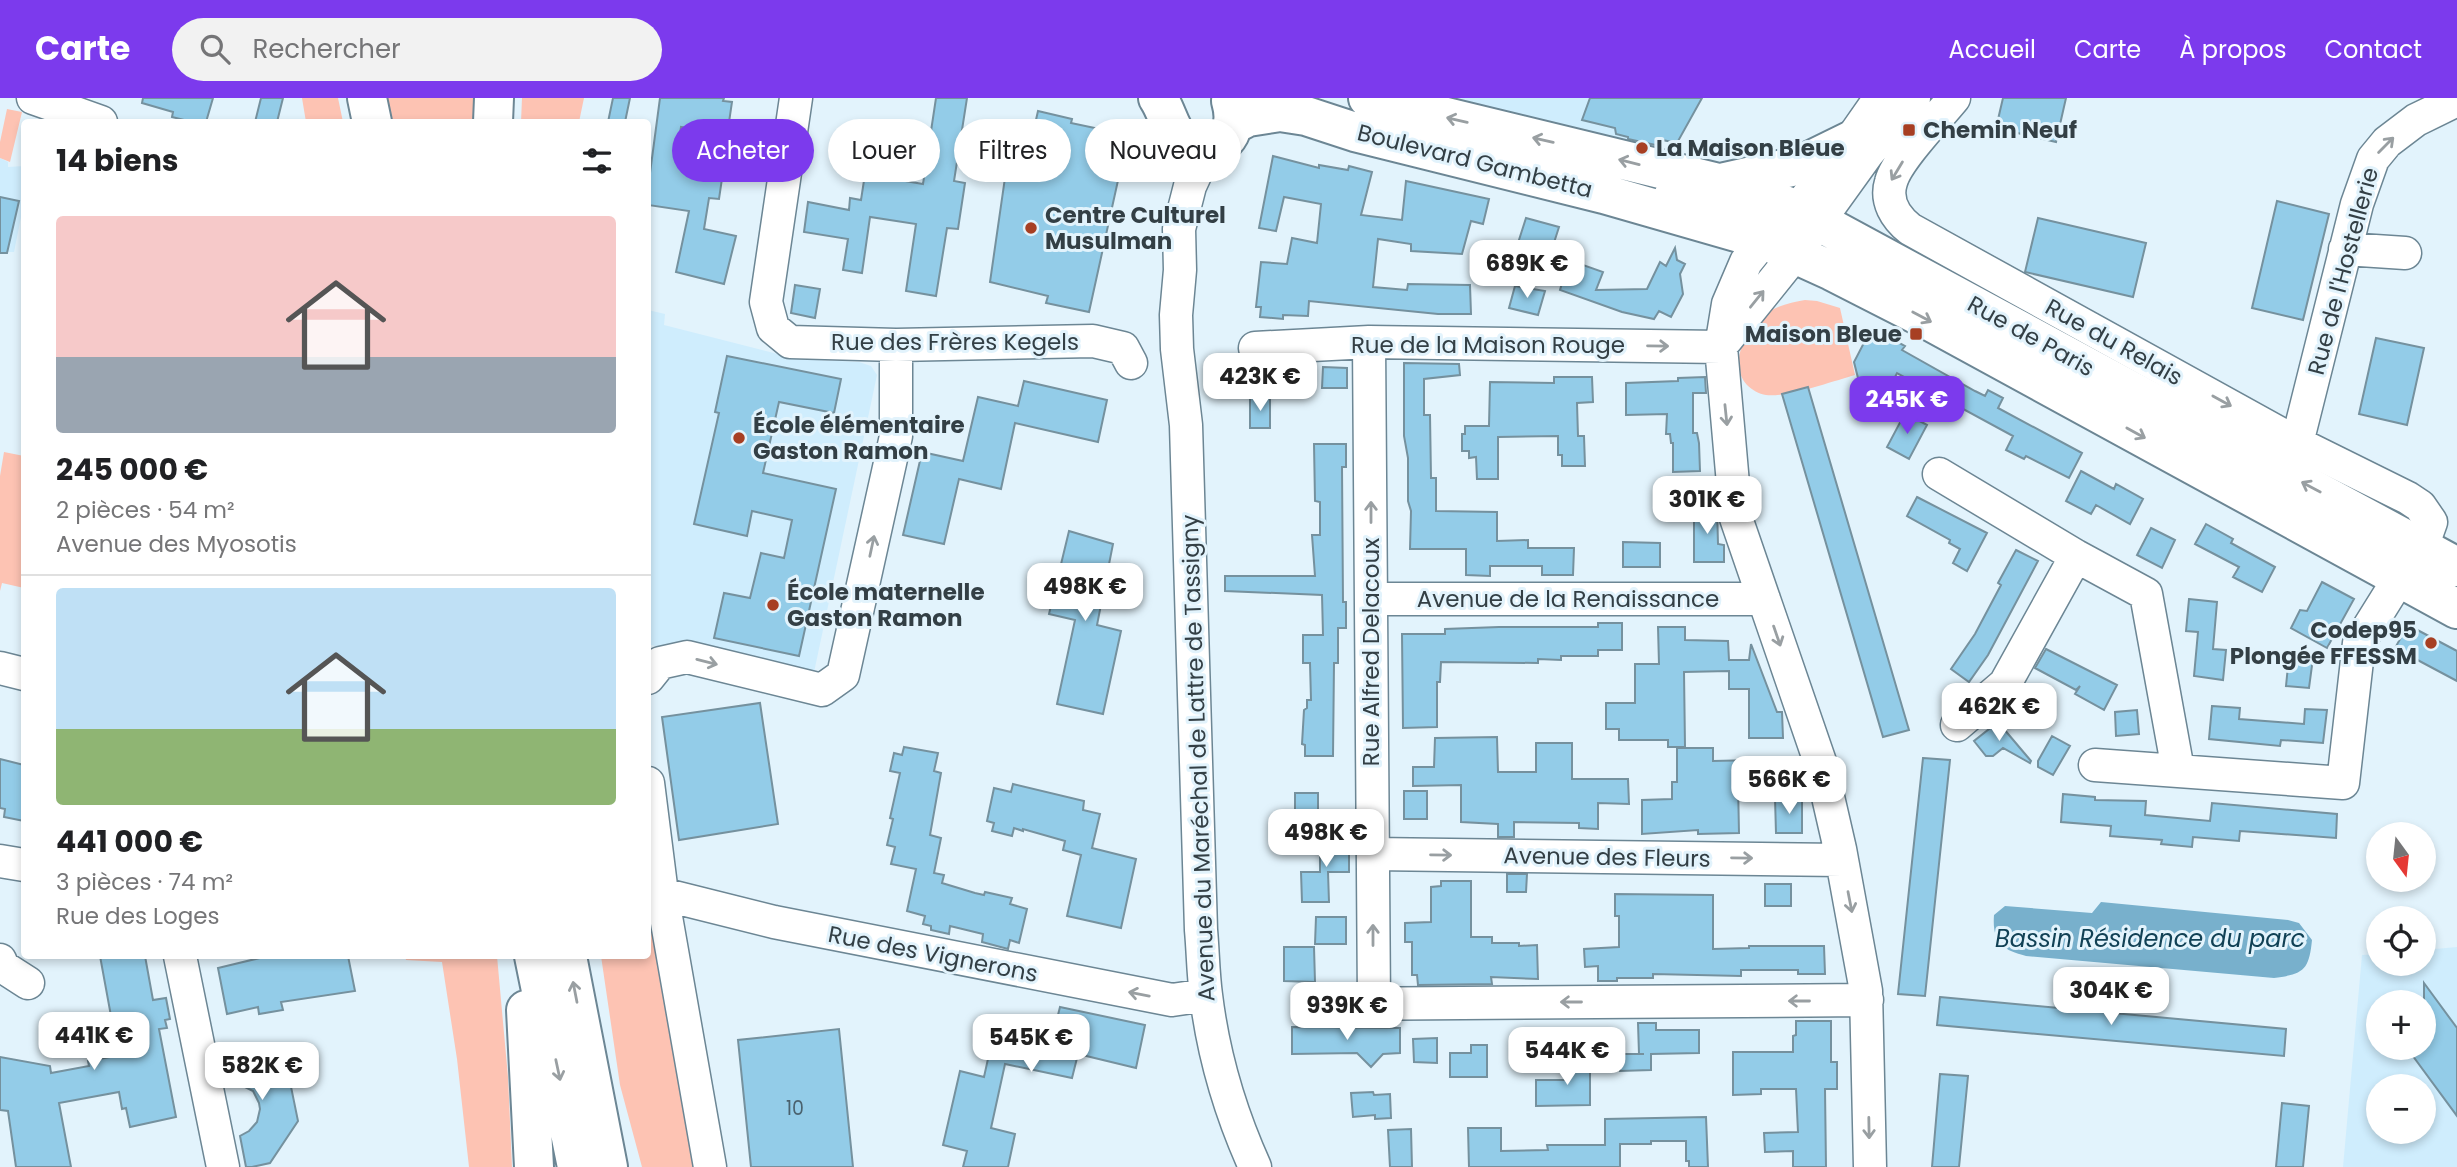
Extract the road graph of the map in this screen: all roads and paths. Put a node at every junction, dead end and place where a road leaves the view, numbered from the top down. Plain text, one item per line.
1 (33, 98) edge
2 (367, 98) edge
3 (494, 98) edge
4 (796, 98) edge
5 (1157, 98) edge
6 (1368, 98) edge
7 (1880, 98) edge
8 (1914, 98) edge
9 (1954, 98) edge
10 (2457, 100) edge
11 (1417, 104) edge
12 (92, 119) edge
13 (371, 119) edge
14 (493, 119) edge
15 (1198, 119) edge
16 (1241, 119) edge
17 (1850, 141) junction
18 (1587, 151) joint
19 (1191, 182) edge
20 (1719, 183) junction
21 (1604, 194) junction
22 (1717, 225) joint
23 (1794, 230) junction
24 (2345, 249) junction
25 (2405, 253) dead end
26 (1369, 342) junction
27 (896, 345) junction
28 (1721, 347) junction
29 (1255, 348) dead end
30 (1131, 363) dead end
31 (2297, 443) junction
32 (1939, 474) dead end
33 (2076, 556) junction
34 (2411, 563) junction
35 (2457, 567) edge
36 (2457, 586) edge
37 (1371, 599) junction
38 (1764, 599) junction
39 (2457, 609) edge
40 (0, 668) edge
41 (21, 673) edge
42 (651, 674) edge
43 (1956, 724) dead end
44 (2095, 765) dead end
45 (2178, 770) junction
46 (651, 807) edge
47 (1373, 854) junction
48 (1842, 860) junction
49 (0, 861) edge
50 (21, 864) edge
51 (662, 894) junction
52 (181, 959) edge
53 (524, 959) edge
54 (535, 959) edge
55 (568, 959) edge
56 (0, 960) edge
57 (28, 983) dead end
58 (1206, 995) junction
59 (1867, 1000) junction
60 (1334, 1004) dead end
61 (1374, 1004) junction
62 (608, 1155) edge
63 (223, 1167) edge
64 (534, 1167) edge
65 (578, 1167) edge
66 (710, 1167) edge
67 (1255, 1167) edge
68 (1870, 1167) edge

1 - 12 street
2 - 13 main road
3 - 14 main road
4 - 27 street, Rue des Frères Kegels
5 - 15 main road
6 - 11 main road, Boulevard Gambetta
7 - 17 street
8 - 23 street
9 -> 31 street, Rue du Relais
24 -> 10 street, Rue de l'Hostellerie
18 -> 11 main road, Boulevard Gambetta
16 - 21 main road, Boulevard Gambetta
17 - 20 main road
17 - 23 street
20 -> 18 main road, Rue de Paris
19 - 58 street, Avenue du Maréchal de Lattre de Tassigny
20 - 23 main road, Rue de Paris
21 - 22 main road, Boulevard Gambetta
21 - 23 street
22 - 23 main road, Rue de Paris
23 - 28 street
34 -> 23 main road, Rue de Paris
23 -> 34 main road, Rue de Paris
24 - 25 street
24 - 31 street, Rue de l'Hostellerie
26 -> 28 street, Rue de la Maison Rouge
26 - 29 street, Rue de la Maison Rouge
37 -> 26 street, Rue Alfred Delacoux
27 - 30 street, Rue des Frères Kegels
42 -> 27 street
28 -> 38 street
31 - 34 street, Rue du Relais
32 - 33 street
33 - 43 street
33 - 45 street
34 - 35 main road, Rue de Paris
34 - 36 street
34 - 39 main road, Rue de Paris
34 - 45 street
37 - 38 street, Avenue de la Renaissance
37 - 47 street, Rue Alfred Delacoux
38 -> 48 street
40 - 41 street
44 - 45 street
46 - 51 street
47 -> 48 street, Avenue des Fleurs
61 -> 47 street, Rue Alfred Delacoux
48 -> 59 street
49 - 50 street
58 -> 51 street, Rue des Vignerons
51 - 66 street
52 - 63 street
53 - 64 main road
54 -> 65 main road
62 -> 55 main road
56 - 57 street
58 - 67 street, Avenue du Maréchal de Lattre de Tassigny
59 -> 61 street
59 -> 68 street
60 - 61 street

